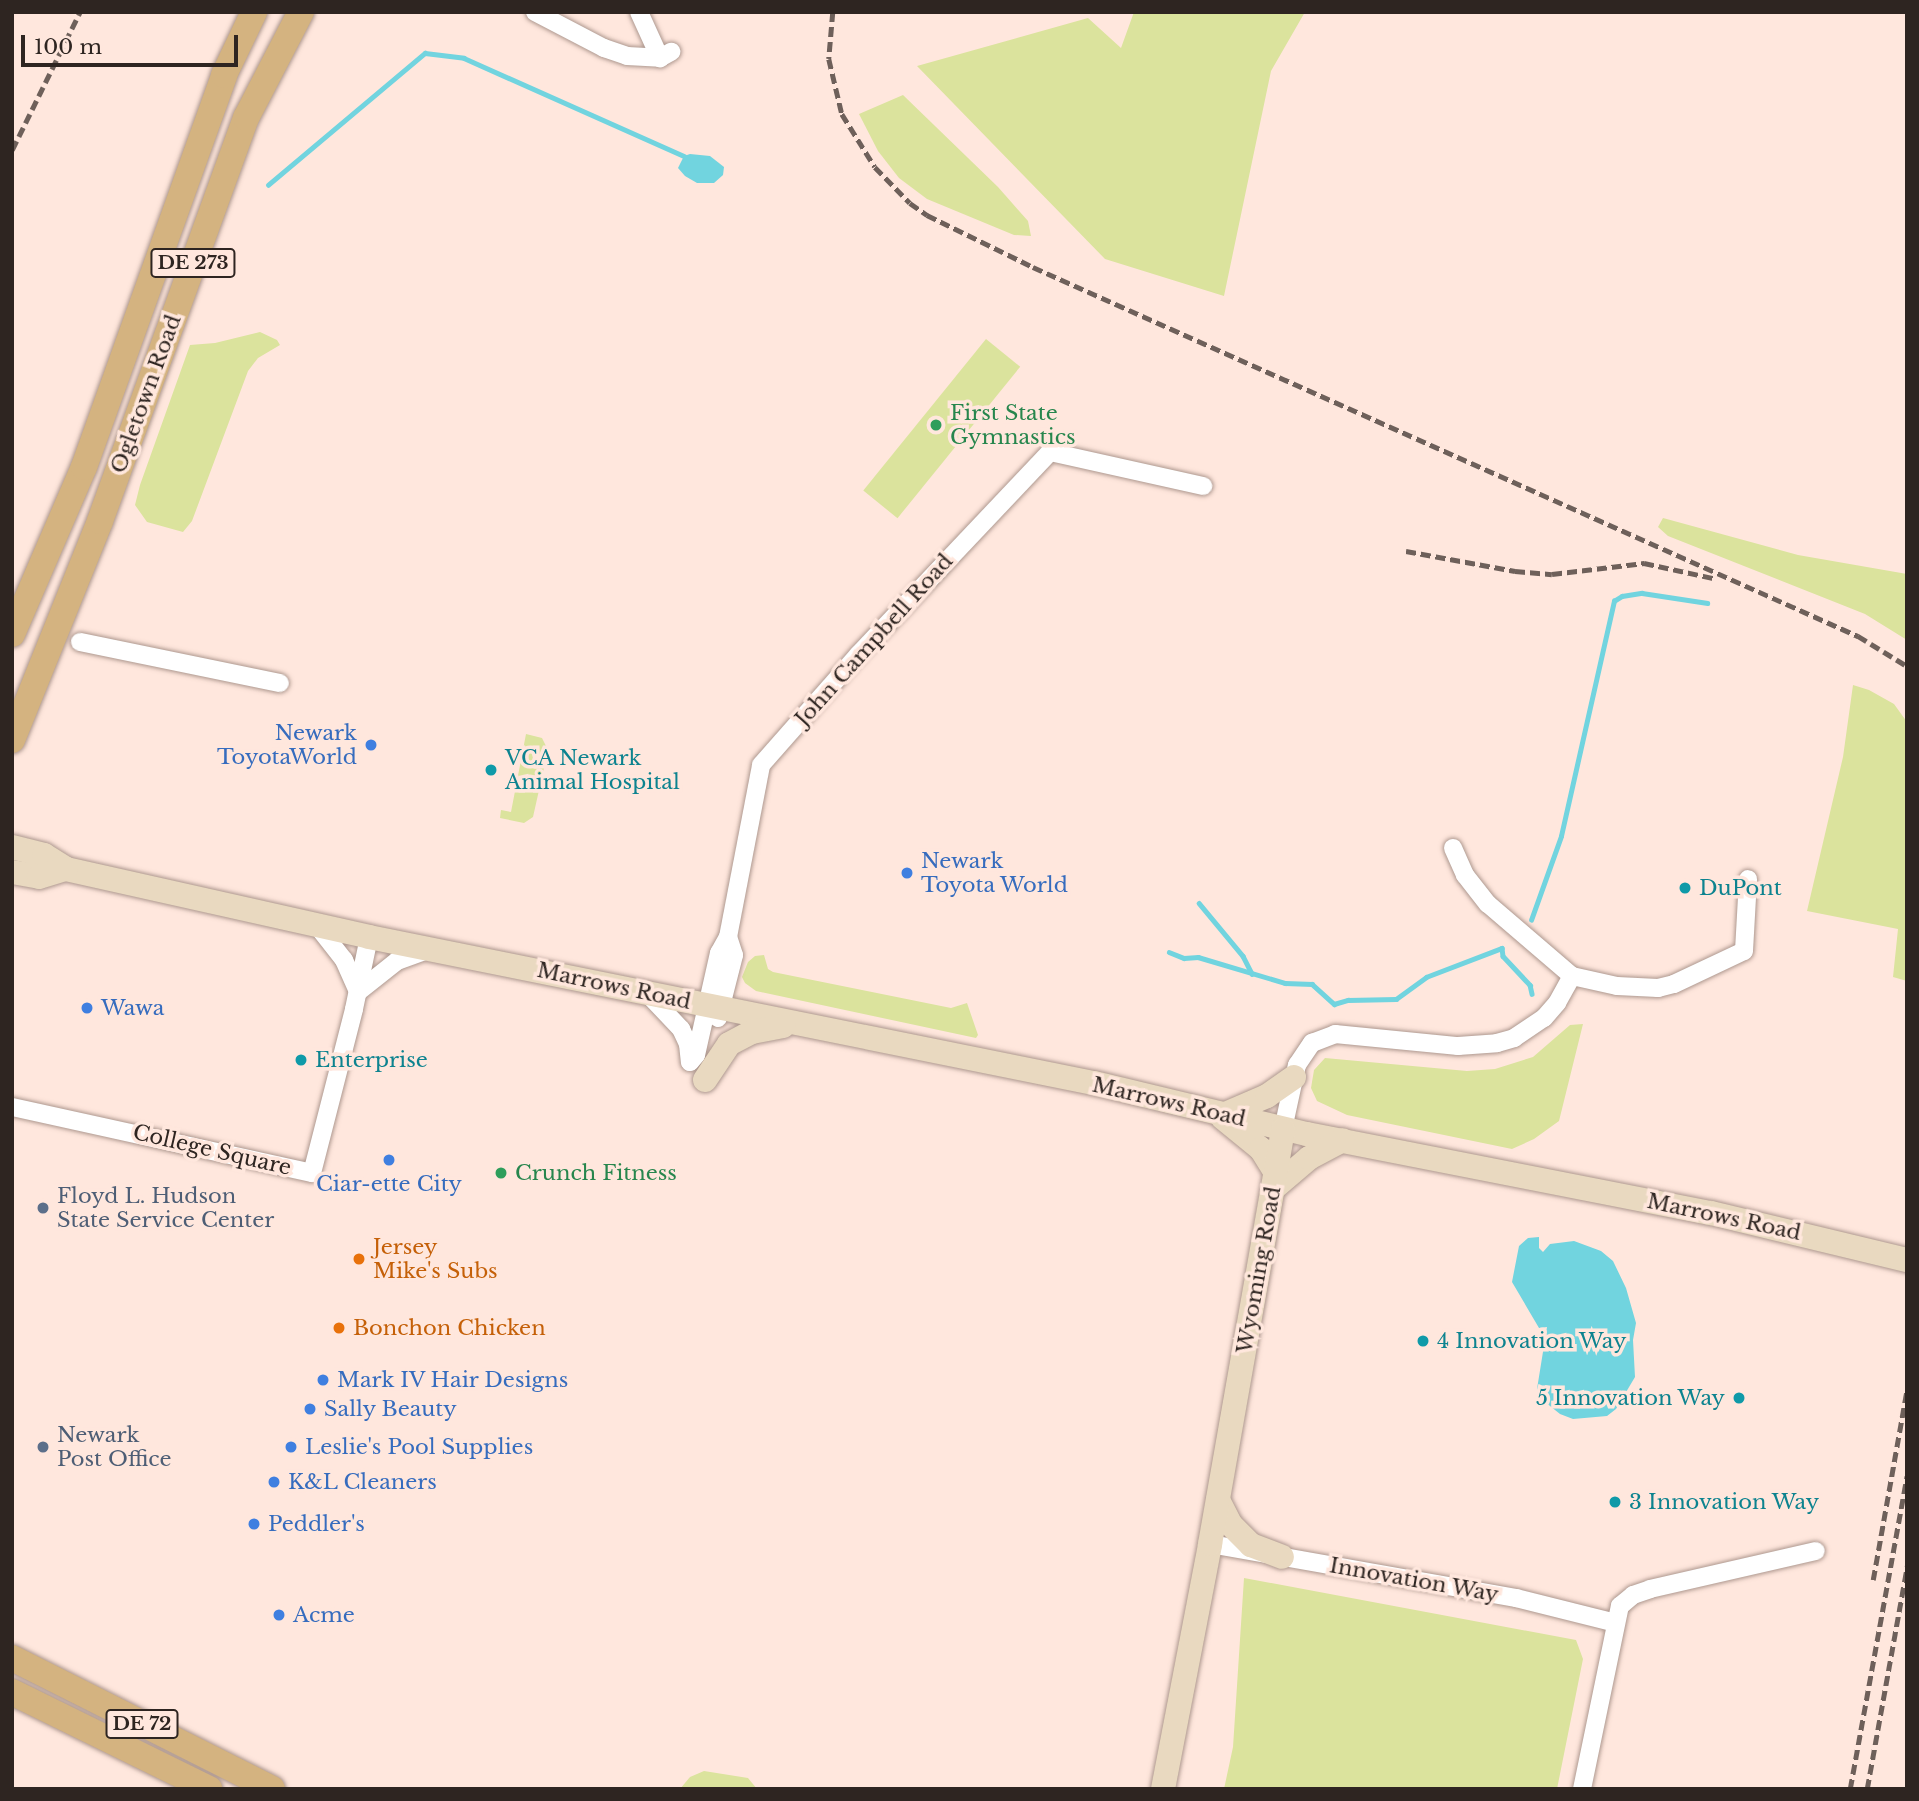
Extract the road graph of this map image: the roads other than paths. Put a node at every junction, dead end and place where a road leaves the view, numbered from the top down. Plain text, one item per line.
1 (254, 12) edge
2 (301, 12) edge
3 (535, 12) edge
4 (639, 12) edge
5 (163, 242) junction
6 (129, 343) junction
7 (144, 399) junction
8 (1203, 486) dead end
9 (100, 520) junction
10 (12, 634) edge
11 (80, 642) dead end
12 (280, 683) dead end
13 (12, 740) edge
14 (12, 847) edge
15 (1453, 848) dead end
16 (66, 869) junction
17 (12, 872) edge
18 (1748, 879) dead end
19 (315, 923) junction
20 (369, 937) junction
21 (430, 949) junction
22 (1572, 976) junction
23 (358, 992) junction
24 (647, 992) junction
25 (714, 1007) junction
26 (798, 1025) junction
27 (698, 1071) junction
28 (1294, 1077) junction
29 (12, 1107) edge
30 (1220, 1114) junction
31 (1283, 1129) junction
32 (1343, 1140) junction
33 (1275, 1180) junction
34 (1907, 1260) edge
35 (1218, 1500) junction
36 (1210, 1544) junction
37 (1816, 1551) dead end
38 (1282, 1557) junction
39 (1616, 1623) junction
40 (12, 1658) edge
41 (12, 1692) edge
42 (209, 1789) edge
43 (272, 1789) edge
44 (1163, 1789) edge
45 (1582, 1789) edge

1 - 5 main road, Ogletown Road / DE 273
2 - 7 main road, Ogletown Road / DE 273
3 - 4 street
5 - 6 main road, Ogletown Road / DE 273
5 - 7 main road
6 - 9 main road
6 - 10 main road, Ogletown Road / DE 273
7 - 9 main road, Ogletown Road / DE 273
8 - 25 street, John Campbell Road
9 - 13 main road, Ogletown Road / DE 273
11 - 12 street
14 - 16 street, Marrows Road
15 - 22 street
16 - 17 street, Marrows Road
16 - 19 street, Marrows Road
18 - 22 street
19 - 20 street, Marrows Road
19 - 23 street
20 - 21 street, Marrows Road
20 - 23 street, College Square
21 - 23 street
21 - 24 street, Marrows Road
22 - 28 street, Wyoming Road
23 - 29 street, College Square
24 - 25 street, Marrows Road
24 - 27 street
25 - 26 street, Marrows Road
25 - 27 street, John Campbell Road
26 - 27 street
26 - 30 street, Marrows Road
28 - 30 street
28 - 31 street, Wyoming Road
30 - 31 street, Marrows Road
30 - 33 street
31 - 32 street, Marrows Road
31 - 33 street, Wyoming Road
32 - 33 street
32 - 34 street, Marrows Road
33 - 35 street, Wyoming Road
35 - 36 street, Wyoming Road
35 - 38 street
36 - 38 street, Innovation Way
36 - 44 street, Wyoming Road
37 - 39 street
38 - 39 street, Innovation Way
39 - 45 street
40 - 43 main road, DE 72
41 - 42 main road, DE 72

